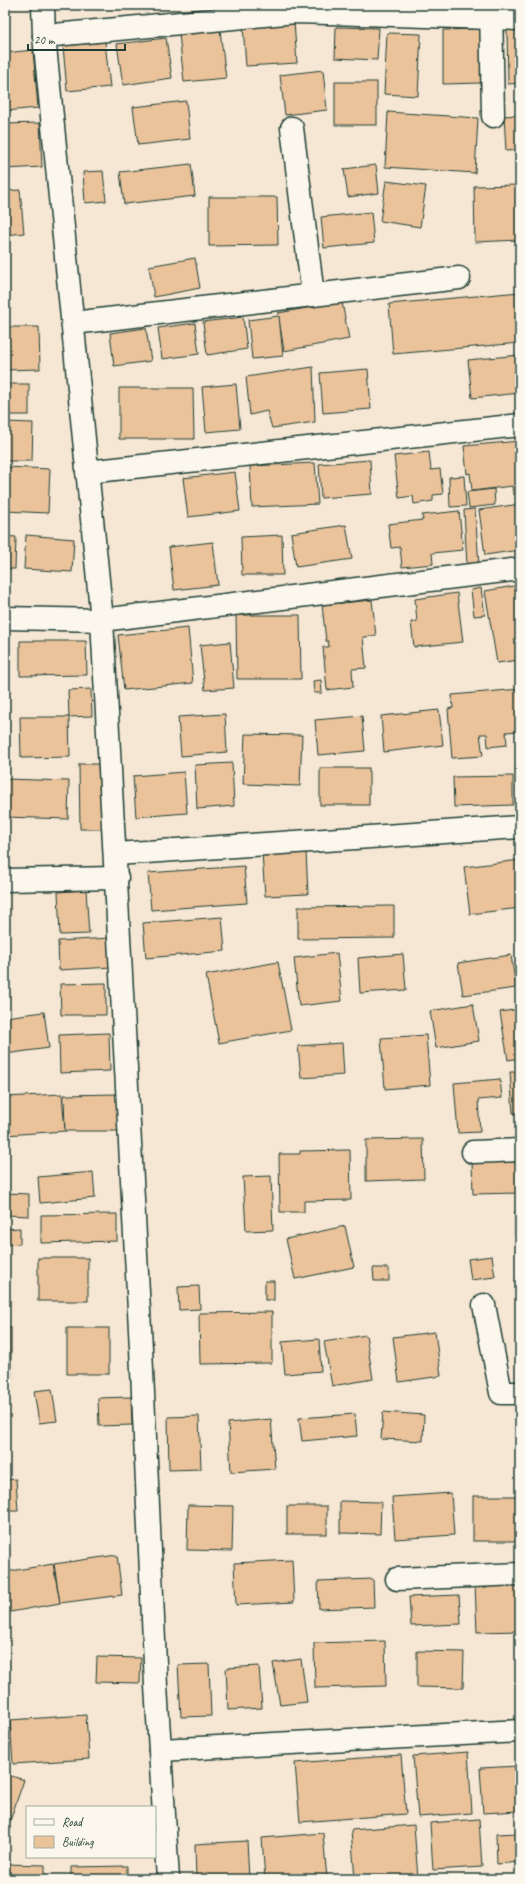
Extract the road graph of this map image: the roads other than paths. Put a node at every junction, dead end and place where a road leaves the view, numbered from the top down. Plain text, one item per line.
1 (44, 5) edge
2 (491, 12) edge
3 (520, 19) edge
4 (44, 36) junction
5 (493, 116) dead end
6 (292, 128) dead end
7 (459, 278) dead end
8 (313, 295) junction
9 (73, 323) junction
10 (520, 425) edge
11 (87, 472) junction
12 (520, 569) edge
13 (5, 618) edge
14 (102, 620) junction
15 (520, 827) edge
16 (116, 854) junction
17 (117, 878) junction
18 (5, 880) edge
19 (520, 1150) edge
20 (473, 1152) dead end
21 (484, 1305) dead end
22 (520, 1393) edge
23 (520, 1574) edge
24 (397, 1579) dead end
25 (520, 1731) edge
26 (160, 1750) junction
27 (168, 1879) edge

1 - 4 street
2 - 3 street
2 - 4 street
2 - 5 street
4 - 9 street
6 - 8 street
7 - 8 street
8 - 9 street
9 - 11 street
10 - 11 street
11 - 14 street
12 - 14 street
13 - 14 street
14 - 16 street
15 - 16 street
16 - 17 street
17 - 18 street
17 - 26 street
19 - 20 street
21 - 22 street
23 - 24 street
25 - 26 street
26 - 27 street

